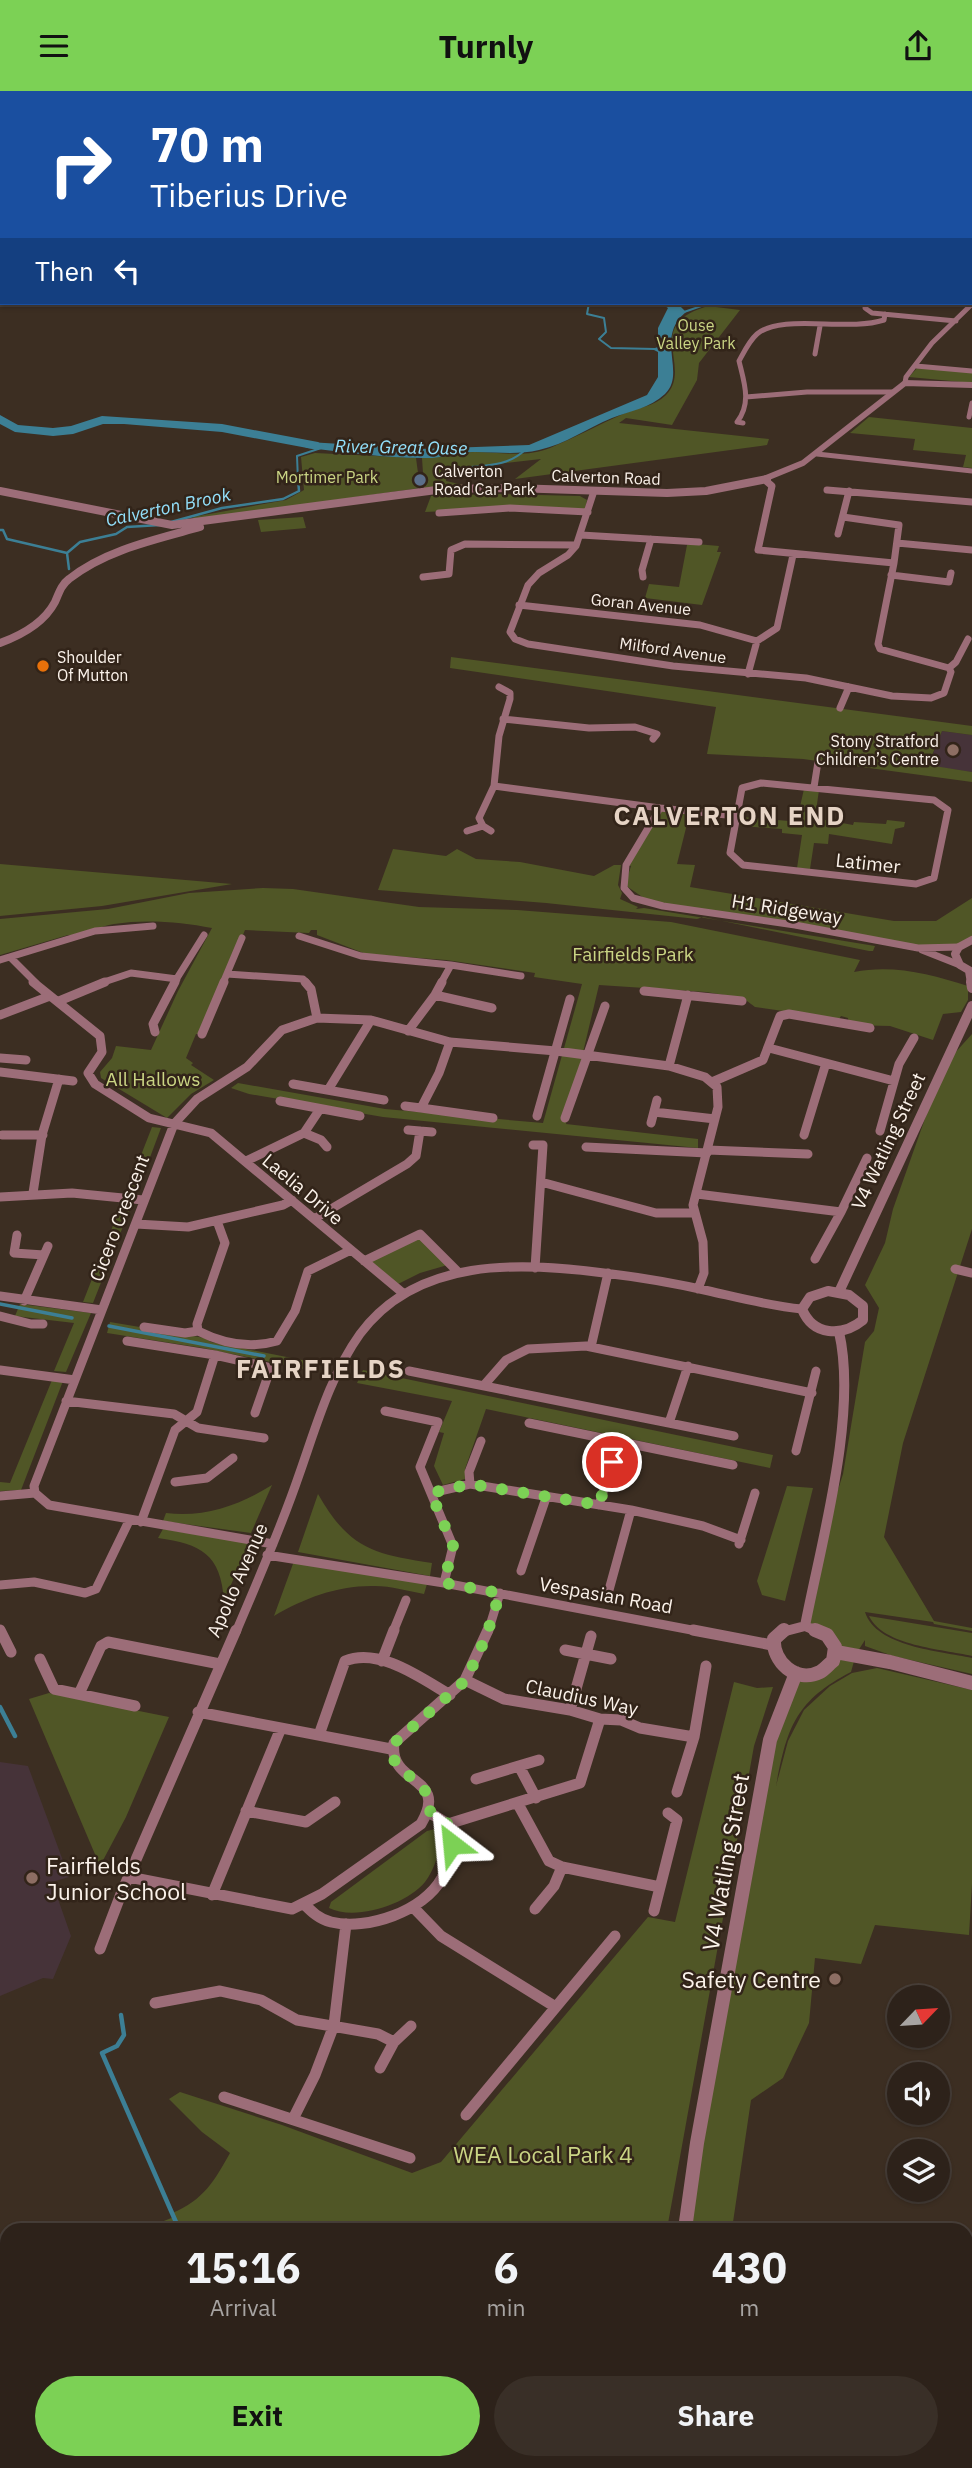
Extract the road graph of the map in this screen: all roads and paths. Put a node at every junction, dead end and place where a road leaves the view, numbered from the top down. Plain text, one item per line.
1 (865, 305) edge
2 (971, 305) edge
3 (885, 314) junction
4 (956, 321) junction
5 (820, 326) junction
6 (815, 354) dead end
7 (916, 366) junction
8 (972, 371) edge
9 (905, 383) junction
10 (972, 385) edge
11 (892, 392) junction
12 (746, 397) junction
13 (972, 403) edge
14 (969, 417) dead end
15 (737, 422) dead end
16 (817, 454) junction
17 (972, 471) edge
18 (765, 480) junction
19 (827, 490) dead end
20 (0, 491) edge
21 (594, 491) junction
22 (849, 491) junction
23 (972, 502) edge
24 (588, 512) junction
25 (439, 513) dead end
26 (233, 517) junction
27 (843, 517) junction
28 (165, 524) junction
29 (176, 534) junction
30 (838, 534) dead end
31 (581, 535) junction
32 (651, 539) junction
33 (699, 542) dead end
34 (897, 543) junction
35 (576, 545) junction
36 (972, 550) edge
37 (793, 555) junction
38 (894, 563) junction
39 (951, 573) dead end
40 (891, 575) junction
41 (423, 577) dead end
42 (643, 577) dead end
43 (519, 605) junction
44 (968, 639) dead end
45 (757, 641) junction
46 (0, 643) edge
47 (949, 668) junction
48 (748, 674) junction
49 (499, 687) dead end
50 (849, 687) junction
51 (840, 708) dead end
52 (503, 719) junction
53 (653, 739) dead end
54 (818, 762) dead end
55 (494, 786) junction
56 (814, 787) junction
57 (660, 808) junction
58 (736, 816) junction
59 (483, 826) junction
60 (467, 831) dead end
61 (491, 831) dead end
62 (153, 926) dead end
63 (204, 936) dead end
64 (299, 936) dead end
65 (242, 938) dead end
66 (972, 940) edge
67 (959, 947) junction
68 (918, 948) junction
69 (10, 957) junction
70 (0, 960) edge
71 (451, 965) junction
72 (967, 969) edge
73 (227, 974) junction
74 (521, 976) dead end
75 (177, 979) junction
76 (972, 988) edge
77 (644, 991) dead end
78 (435, 995) junction
79 (688, 995) junction
80 (50, 996) junction
81 (570, 999) dead end
82 (59, 1001) junction
83 (743, 1001) dead end
84 (605, 1006) dead end
85 (972, 1006) edge
86 (492, 1008) dead end
87 (0, 1015) edge
88 (317, 1018) junction
89 (371, 1020) junction
90 (870, 1028) dead end
91 (408, 1031) junction
92 (155, 1032) dead end
93 (202, 1034) dead end
94 (914, 1038) dead end
95 (450, 1042) junction
96 (769, 1048) junction
97 (556, 1051) junction
98 (587, 1056) junction
99 (0, 1058) edge
100 (26, 1061) dead end
101 (826, 1063) junction
102 (669, 1066) junction
103 (0, 1072) edge
104 (59, 1079) junction
105 (73, 1081) dead end
106 (894, 1081) junction
107 (712, 1082) junction
108 (293, 1084) dead end
109 (328, 1090) junction
110 (384, 1100) dead end
111 (657, 1100) dead end
112 (280, 1101) dead end
113 (405, 1106) dead end
114 (421, 1108) junction
115 (320, 1109) junction
116 (654, 1112) junction
117 (360, 1116) dead end
118 (537, 1116) dead end
119 (493, 1118) dead end
120 (565, 1118) dead end
121 (715, 1119) junction
122 (651, 1123) dead end
123 (174, 1124) junction
124 (408, 1130) dead end
125 (420, 1131) junction
126 (880, 1131) dead end
127 (432, 1132) dead end
128 (304, 1133) junction
129 (1, 1135) edge
130 (43, 1135) junction
131 (804, 1135) dead end
132 (533, 1145) dead end
133 (327, 1147) dead end
134 (586, 1147) dead end
135 (707, 1151) junction
136 (808, 1154) dead end
137 (867, 1158) dead end
138 (246, 1161) junction
139 (541, 1182) junction
140 (33, 1193) junction
141 (697, 1194) junction
142 (0, 1197) edge
143 (292, 1200) junction
144 (144, 1201) junction
145 (841, 1212) junction
146 (694, 1213) junction
147 (314, 1219) junction
148 (217, 1221) junction
149 (136, 1224) junction
150 (17, 1235) dead end
151 (48, 1246) dead end
152 (351, 1250) junction
153 (44, 1255) junction
154 (815, 1259) dead end
155 (364, 1261) junction
156 (535, 1268) junction
157 (955, 1269) dead end
158 (458, 1272) junction
159 (608, 1273) junction
160 (972, 1273) edge
161 (698, 1289) junction
162 (839, 1292) junction
163 (404, 1294) junction
164 (0, 1296) edge
165 (24, 1301) junction
166 (802, 1309) junction
167 (102, 1310) junction
168 (0, 1317) edge
169 (43, 1324) dead end
170 (144, 1327) dead end
171 (198, 1331) junction
172 (839, 1332) junction
173 (127, 1341) dead end
174 (591, 1347) junction
175 (215, 1355) junction
176 (688, 1366) junction
177 (0, 1370) edge
178 (409, 1371) dead end
179 (816, 1371) dead end
180 (75, 1380) junction
181 (485, 1384) junction
182 (813, 1393) junction
183 (66, 1401) junction
184 (385, 1411) dead end
185 (255, 1413) dead end
186 (186, 1421) junction
187 (529, 1423) dead end
188 (669, 1423) junction
189 (734, 1436) dead end
190 (264, 1438) dead end
191 (481, 1441) dead end
192 (619, 1441) junction
193 (796, 1451) dead end
194 (233, 1458) dead end
195 (733, 1465) dead end
196 (166, 1481) junction
197 (470, 1484) junction
198 (35, 1493) junction
199 (431, 1493) junction
200 (755, 1493) dead end
201 (0, 1496) edge
202 (546, 1498) junction
203 (599, 1505) junction
204 (631, 1510) junction
205 (129, 1521) junction
206 (141, 1523) junction
207 (273, 1544) junction
208 (267, 1555) junction
209 (521, 1571) dead end
210 (444, 1583) junction
211 (0, 1585) edge
212 (609, 1590) dead end
213 (500, 1593) junction
214 (406, 1599) dead end
215 (805, 1626) junction
216 (0, 1630) edge
217 (591, 1636) dead end
218 (772, 1645) junction
219 (565, 1650) dead end
220 (11, 1652) dead end
221 (835, 1652) junction
222 (585, 1654) junction
223 (40, 1659) dead end
224 (611, 1659) dead end
225 (382, 1661) junction
226 (220, 1664) junction
227 (706, 1666) dead end
228 (796, 1673) junction
229 (466, 1680) junction
230 (972, 1683) edge
231 (79, 1694) junction
232 (450, 1695) junction
233 (135, 1706) dead end
234 (569, 1710) junction
235 (198, 1712) junction
236 (600, 1719) junction
237 (281, 1728) junction
238 (319, 1735) junction
239 (694, 1737) junction
240 (391, 1749) junction
241 (539, 1760) dead end
242 (519, 1766) junction
243 (476, 1779) dead end
244 (677, 1793) dead end
245 (536, 1798) junction
246 (335, 1802) dead end
247 (518, 1804) junction
248 (246, 1811) junction
249 (430, 1813) junction
250 (668, 1813) dead end
251 (448, 1824) junction
252 (562, 1867) junction
253 (130, 1877) junction
254 (660, 1887) junction
255 (212, 1895) junction
256 (304, 1904) junction
257 (413, 1907) junction
258 (535, 1909) dead end
259 (654, 1911) dead end
260 (346, 1924) junction
261 (615, 1937) dead end
262 (100, 1949) dead end
263 (155, 2003) dead end
264 (554, 2006) junction
265 (334, 2025) junction
266 (411, 2026) dead end
267 (394, 2042) junction
268 (380, 2068) dead end
269 (224, 2097) dead end
270 (466, 2115) dead end
271 (293, 2119) junction
272 (410, 2158) dead end
273 (686, 2223) edge

1 - 3 street
2 - 4 street
3 - 4 street
3 - 5 street
4 - 7 street
5 - 6 street
5 - 12 street
7 - 8 street
7 - 9 street
9 - 10 street
9 - 11 street, Calverton Road
11 - 12 street
11 - 16 street, Calverton Road
12 - 15 street
13 - 14 street
16 - 17 street
16 - 18 street, Calverton Road
18 - 21 street, Calverton Road
18 - 37 street
19 - 22 street
20 - 28 street
21 - 24 street, Milford Avenue
21 - 26 street, Calverton Road
22 - 23 street
22 - 27 street
24 - 25 street
24 - 31 street, Milford Avenue
26 - 28 street
26 - 29 street
27 - 30 street
27 - 34 street
28 - 29 street
29 - 46 street
31 - 32 street
31 - 35 street, Milford Avenue
32 - 33 street
32 - 42 street
34 - 36 street
34 - 38 street
35 - 41 street
35 - 43 street, Milford Avenue
37 - 38 street
37 - 45 street
38 - 40 street
39 - 40 street
40 - 47 street
43 - 45 street, Goran Avenue
43 - 48 street, Milford Avenue
44 - 47 street, Milford Avenue
45 - 48 street
47 - 50 street, Milford Avenue
48 - 50 street, Milford Avenue
49 - 52 street
50 - 51 street
52 - 53 street
52 - 55 street
54 - 56 street
55 - 57 street
55 - 59 street
56 - 58 street, Latimer
56 - 58 street, Latimer
57 - 58 street
57 - 68 street, H1 Ridgeway
59 - 60 street
59 - 61 street
62 - 69 street
63 - 75 street
64 - 71 street
65 - 73 street
66 - 67 street
67 - 68 street, H1 Ridgeway
67 - 72 street
68 - 72 street, H1 Ridgeway
69 - 70 street
69 - 80 street
71 - 74 street
71 - 78 street
72 - 76 street
73 - 88 street
73 - 93 street
75 - 82 street
75 - 92 street
77 - 79 street
78 - 86 street
78 - 91 street
79 - 83 street
79 - 102 street
80 - 82 street
80 - 87 street
81 - 97 street
82 - 123 street, Laelia Drive
84 - 98 street
85 - 162 street, V4 Watling Street
88 - 89 street, Cicero Crescent
88 - 123 street, Cicero Crescent
89 - 91 street, Cicero Crescent
89 - 109 street
90 - 96 street
91 - 95 street, Cicero Crescent
94 - 106 street
95 - 97 street, Cicero Crescent
95 - 114 street
96 - 101 street
96 - 107 street
97 - 98 street, Cicero Crescent
97 - 118 street
98 - 102 street, Cicero Crescent
98 - 120 street
99 - 100 street
101 - 106 street
101 - 131 street
102 - 107 street, Cicero Crescent
103 - 104 street
104 - 105 street
104 - 130 street
106 - 126 street
107 - 121 street
108 - 109 street
109 - 110 street
111 - 116 street
112 - 115 street
113 - 114 street
114 - 119 street
115 - 117 street
115 - 128 street
116 - 121 street
116 - 122 street
121 - 135 street
123 - 138 street, Laelia Drive
123 - 144 street, Cicero Crescent
124 - 125 street
125 - 127 street
125 - 147 street
128 - 133 street
128 - 138 street
129 - 130 street
130 - 140 street
132 - 139 street
134 - 135 street
135 - 136 street
135 - 141 street
137 - 145 street
138 - 143 street, Laelia Drive
139 - 146 street
139 - 156 street
140 - 142 street
140 - 144 street
141 - 145 street
141 - 146 street
143 - 147 street, Laelia Drive
143 - 148 street
144 - 149 street, Cicero Crescent
145 - 154 street
146 - 161 street
147 - 152 street, Laelia Drive
148 - 149 street
148 - 171 street
149 - 167 street, Cicero Crescent
150 - 153 street
151 - 153 street
152 - 155 street, Laelia Drive
152 - 171 street
153 - 165 street
155 - 158 street
155 - 163 street, Laelia Drive
156 - 158 street, Apollo Avenue
156 - 159 street, Apollo Avenue
157 - 160 street
158 - 163 street, Apollo Avenue
159 - 161 street, Apollo Avenue
159 - 174 street
161 - 166 street, Apollo Avenue
162 - 166 street
162 - 172 street
163 - 207 street, Apollo Avenue
164 - 165 street
165 - 167 street
166 - 172 street
167 - 180 street, Cicero Crescent
168 - 169 street
170 - 171 street
172 - 215 street
173 - 175 street
174 - 176 street
174 - 181 street
175 - 185 street
175 - 186 street
176 - 182 street
176 - 188 street
177 - 180 street
178 - 181 street
179 - 182 street
180 - 183 street, Cicero Crescent
181 - 188 street
182 - 193 street
183 - 186 street
183 - 198 street, Cicero Crescent
184 - 199 street
186 - 190 street
186 - 196 street
187 - 192 street
188 - 189 street
191 - 197 street
192 - 195 street
192 - 203 street
194 - 196 street
196 - 206 street
197 - 199 street
197 - 202 street
198 - 201 street
198 - 205 street
199 - 210 street
200 - 204 street
202 - 203 street
202 - 209 street
203 - 204 street
204 - 212 street
205 - 206 street
205 - 211 street
206 - 207 street
207 - 208 street, Apollo Avenue
208 - 210 street, Vespasian Road
208 - 226 street, Apollo Avenue
210 - 213 street, Vespasian Road
213 - 218 street, Vespasian Road
213 - 229 street
214 - 225 street
215 - 218 street
215 - 221 street
216 - 220 street
217 - 222 street
218 - 228 street
219 - 222 street
221 - 228 street
221 - 230 street
222 - 224 street
222 - 234 street
223 - 231 street
225 - 232 street
225 - 238 street
226 - 231 street
226 - 235 street, Apollo Avenue
227 - 239 street
228 - 273 street, V4 Watling Street
229 - 232 street
229 - 234 street, Claudius Way
231 - 233 street
232 - 240 street
234 - 236 street, Claudius Way
235 - 237 street
235 - 253 street, Apollo Avenue
236 - 239 street, Claudius Way
236 - 245 street
237 - 238 street
237 - 248 street
238 - 240 street
239 - 244 street
240 - 249 street
241 - 242 street
242 - 243 street
242 - 245 street
245 - 247 street
246 - 248 street
247 - 251 street
247 - 252 street
248 - 255 street
249 - 251 street
249 - 256 street
250 - 254 street
251 - 257 street
252 - 254 street
252 - 258 street
253 - 255 street
253 - 262 street, Apollo Avenue
254 - 259 street
255 - 256 street
256 - 260 street
257 - 260 street
257 - 264 street
260 - 265 street
261 - 264 street
263 - 265 street
264 - 270 street
265 - 267 street
265 - 271 street
266 - 267 street
267 - 268 street
269 - 271 street
271 - 272 street

